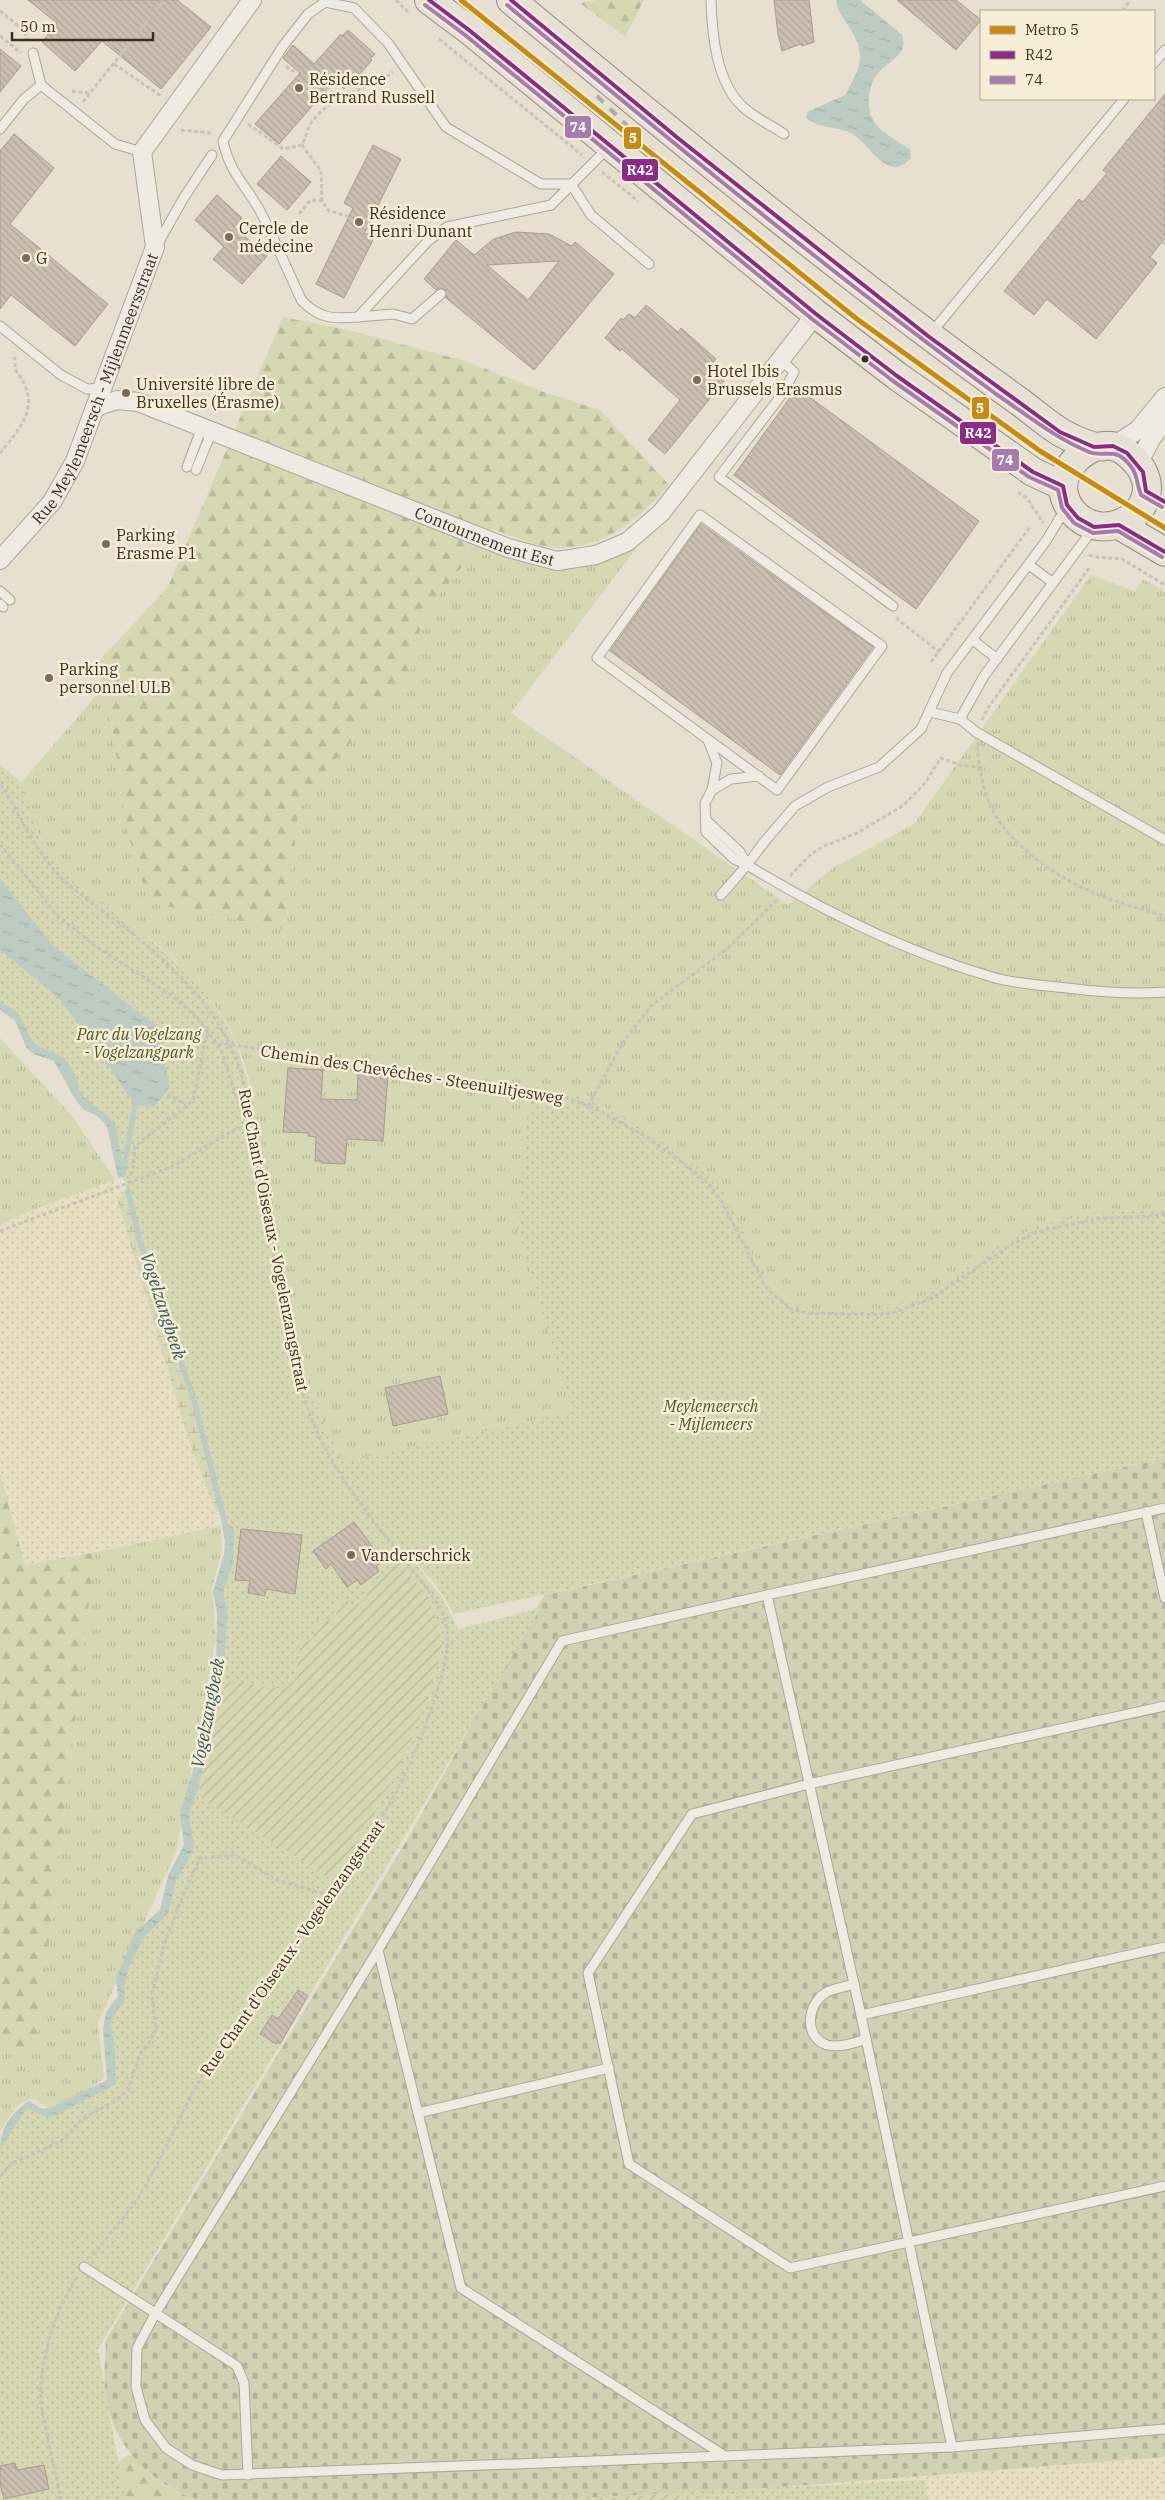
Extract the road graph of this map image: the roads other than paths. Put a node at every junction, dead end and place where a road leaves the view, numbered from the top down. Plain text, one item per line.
1 (252, 0) edge
2 (429, 0) edge
3 (511, 0) edge
4 (711, 0) edge
5 (1165, 50) edge
6 (34, 53) road end
7 (1155, 62) edge
8 (41, 85) junction
9 (1123, 100) edge
10 (0, 129) edge
11 (784, 134) dead end
12 (610, 146) junction
13 (142, 152) junction
14 (212, 155) dead end
15 (571, 184) junction
16 (155, 247) junction
17 (649, 264) dead end
18 (441, 294) dead end
19 (816, 314) junction
20 (358, 317) junction
21 (0, 326) edge
22 (928, 336) junction
23 (780, 360) junction
24 (102, 388) junction
25 (1165, 396) edge
26 (95, 407) junction
27 (1165, 420) edge
28 (207, 429) junction
29 (1104, 446) junction
30 (1138, 464) junction
31 (191, 469) dead end
32 (1065, 495) junction
33 (1156, 496) edge
34 (1107, 526) junction
35 (1165, 552) edge
36 (0, 560) edge
37 (1029, 565) junction
38 (1052, 582) junction
39 (0, 591) edge
40 (10, 600) dead end
41 (893, 606) road end
42 (973, 640) junction
43 (997, 658) junction
44 (930, 712) junction
45 (960, 719) junction
46 (708, 739) junction
47 (759, 776) junction
48 (712, 790) junction
49 (1165, 840) edge
50 (747, 865) junction
51 (722, 895) dead end
52 (1165, 992) edge
53 (1165, 1508) edge
54 (1146, 1512) junction
55 (767, 1596) junction
56 (1165, 1598) edge
57 (1165, 1706) edge
58 (809, 1784) junction
59 (1165, 1947) edge
60 (378, 1950) junction
61 (854, 1984) junction
62 (861, 2015) junction
63 (866, 2039) junction
64 (609, 2068) junction
65 (418, 2113) junction
66 (1165, 2186) edge
67 (909, 2243) junction
68 (84, 2267) road end
69 (155, 2314) junction
70 (1165, 2429) edge
71 (952, 2447) junction
72 (725, 2456) junction
73 (248, 2475) junction

1 - 13 street
2 - 12 main road
3 - 22 main road
4 - 11 lane
5 - 7 lane
6 - 8 lane
8 - 10 lane
8 - 13 lane
9 - 22 lane
12 - 15 lane
12 - 19 main road
13 - 16 street, Rue Meylemeersch - Mijlenmeersstraat
14 - 16 lane
15 - 17 lane
15 - 20 lane
15 - 20 lane
16 - 24 street, Rue Meylemeersch - Mijlenmeersstraat
18 - 20 lane
19 - 23 street, Contournement Est
19 - 32 main road
21 - 24 lane
22 - 29 main road
23 - 28 street, Contournement Est
23 - 41 lane
24 - 26 street, Rue Meylemeersch - Mijlenmeersstraat
25 - 29 street
26 - 28 street, Contournement Est
26 - 36 street, Rue Meylemeersch - Mijlenmeersstraat
27 - 30 street
28 - 31 lane
29 - 30 main road
29 - 32 main road
30 - 33 main road
32 - 34 main road
32 - 37 lane
33 - 34 main road
34 - 35 main road
34 - 38 lane
37 - 38 lane
37 - 42 lane
38 - 43 lane
39 - 40 lane
42 - 43 lane
42 - 44 lane
43 - 45 lane
44 - 45 lane
44 - 50 lane
45 - 49 lane
46 - 47 lane
46 - 47 lane
46 - 48 lane
47 - 48 lane
48 - 50 lane
50 - 51 lane
50 - 52 lane
53 - 54 lane
54 - 55 lane
54 - 56 lane
55 - 58 lane
55 - 60 lane
57 - 58 lane
58 - 61 lane
58 - 64 lane
59 - 62 lane
60 - 65 lane
60 - 69 lane
61 - 62 lane
61 - 63 lane
62 - 63 lane
63 - 67 lane
64 - 65 lane
64 - 67 lane
65 - 72 lane
66 - 67 lane
67 - 71 lane
68 - 69 lane
69 - 73 lane
69 - 73 lane
70 - 71 lane
71 - 72 lane
72 - 73 lane

